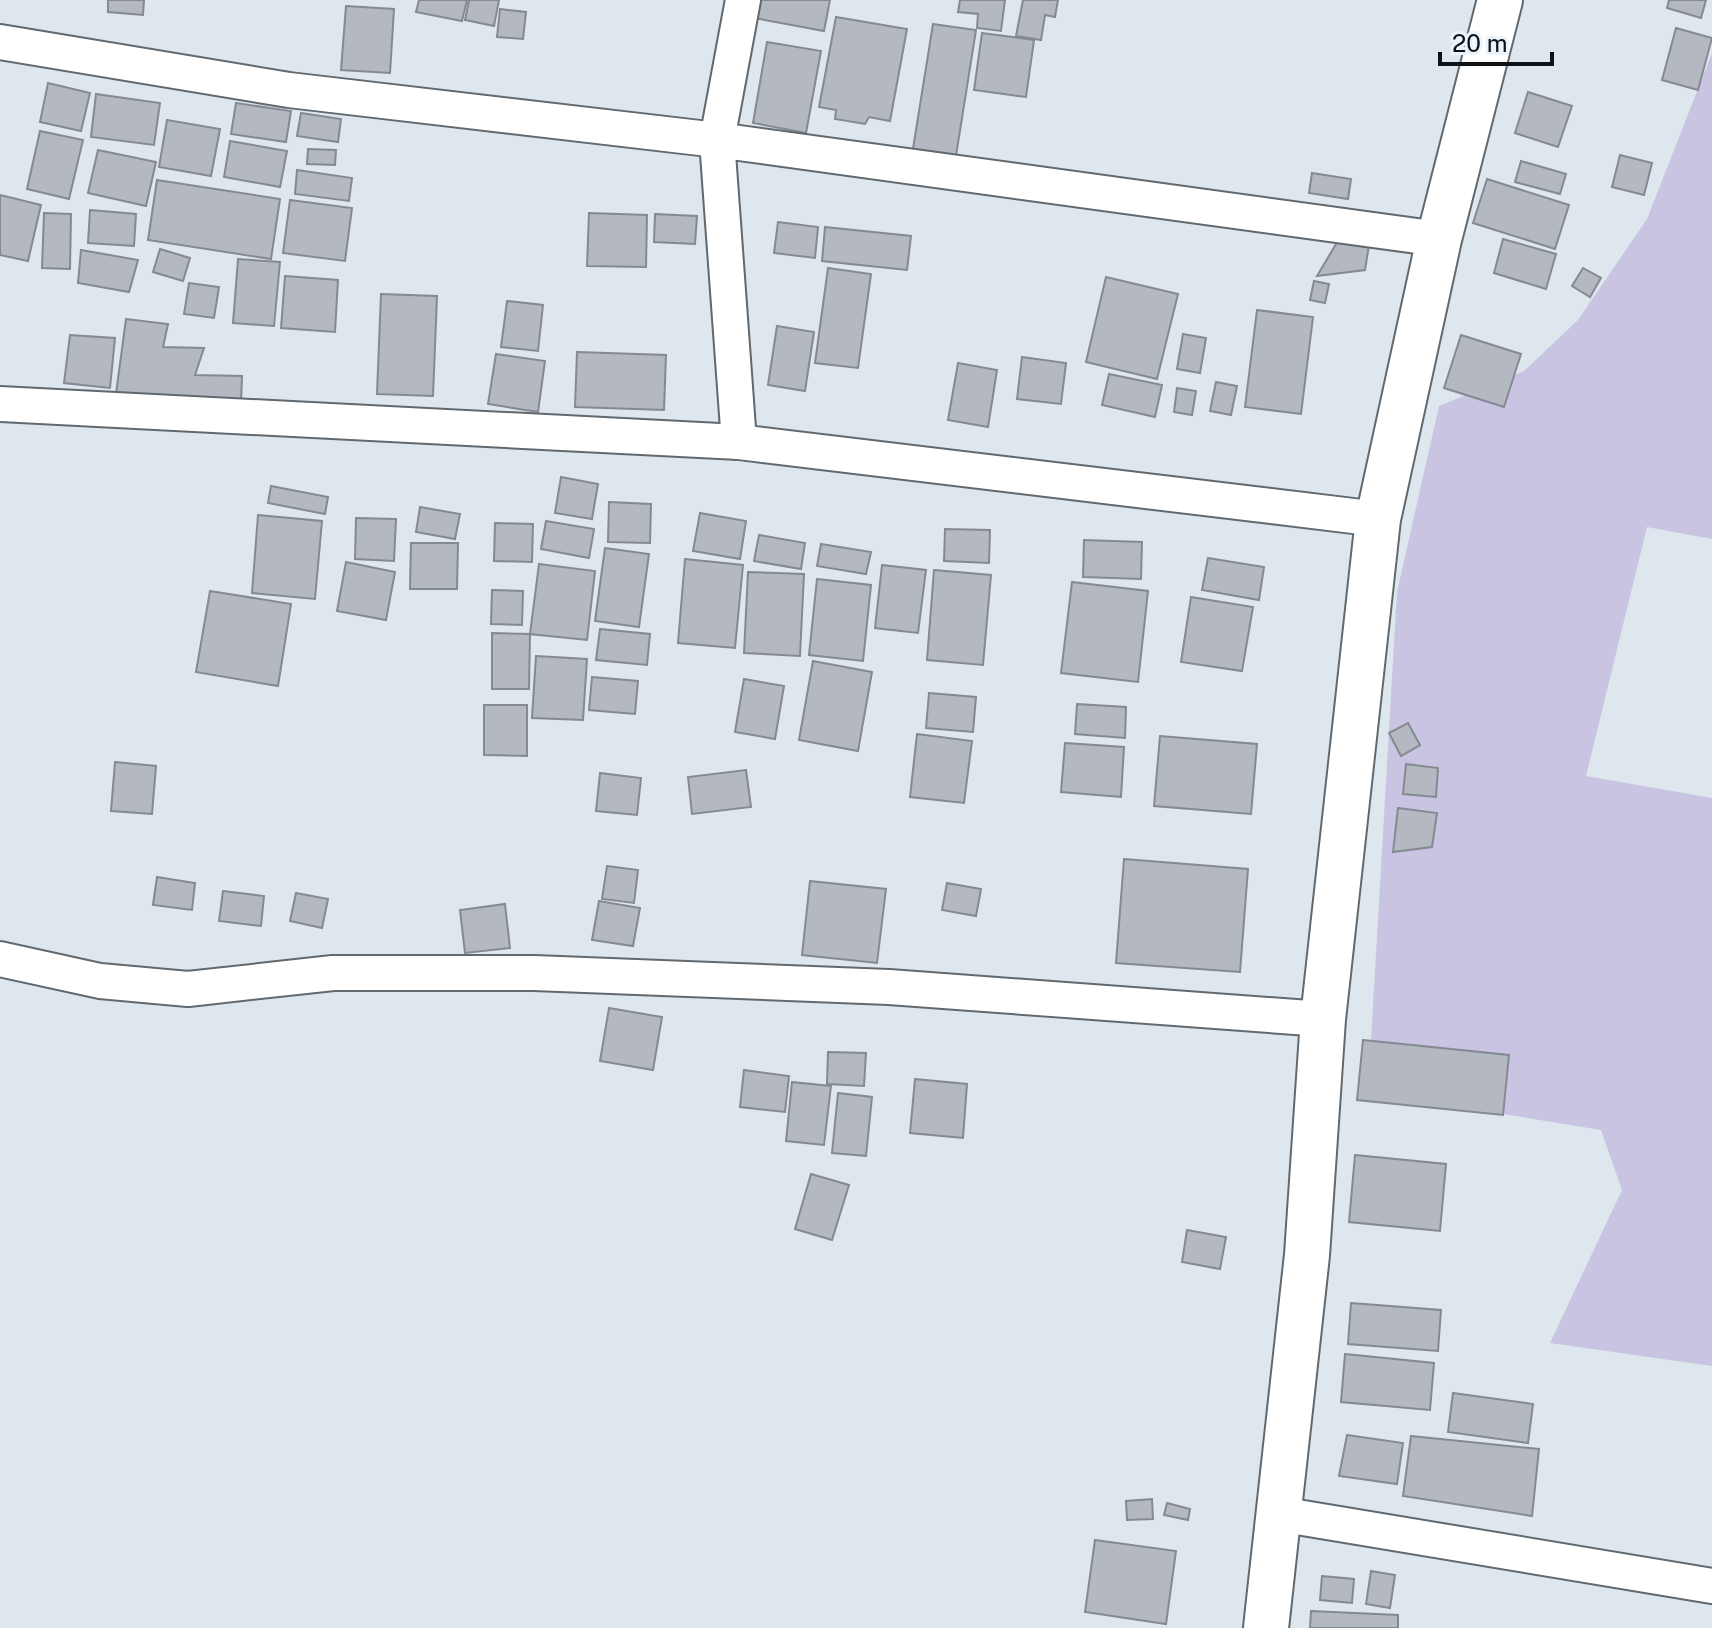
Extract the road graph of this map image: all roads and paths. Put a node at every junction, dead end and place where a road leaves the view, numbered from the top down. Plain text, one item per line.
1 (743, 0) edge
2 (1500, 0) edge
3 (0, 42) edge
4 (717, 140) junction
5 (1439, 239) junction
6 (0, 404) edge
7 (739, 442) junction
8 (1378, 519) junction
9 (0, 959) edge
10 (1323, 1019) junction
11 (1279, 1514) junction
12 (1712, 1586) edge
13 (1266, 1628) edge

1 - 4 street
2 - 5 main road
3 - 4 street
4 - 5 street
4 - 7 street
5 - 8 main road
6 - 7 street
7 - 8 street
8 - 10 main road
9 - 10 street
10 - 11 main road
11 - 12 street
11 - 13 main road

